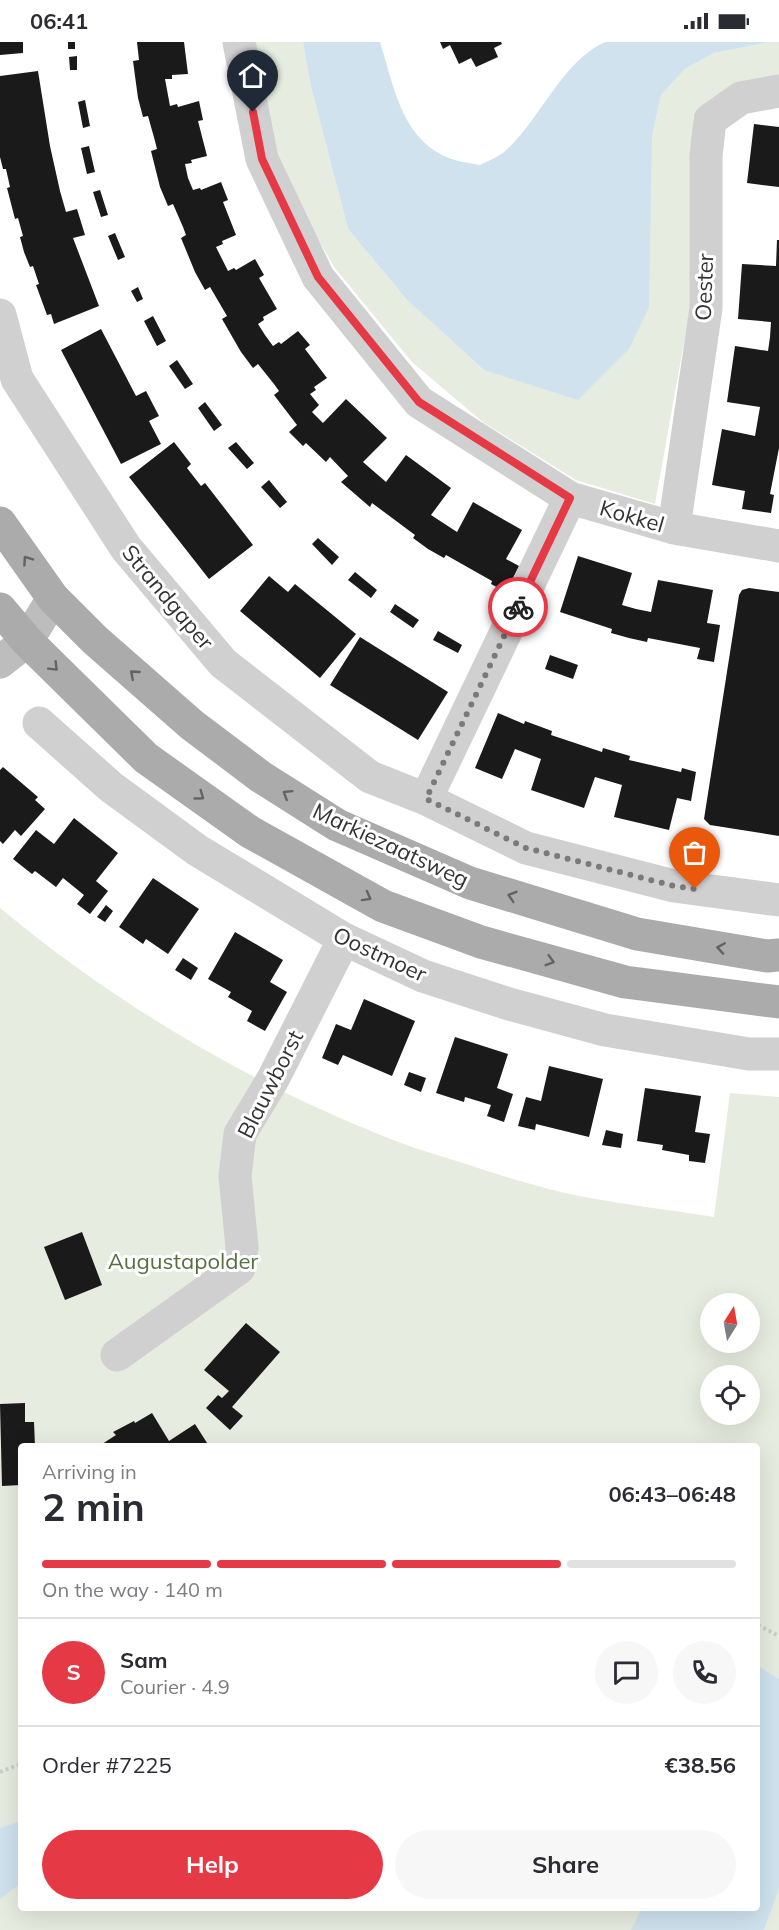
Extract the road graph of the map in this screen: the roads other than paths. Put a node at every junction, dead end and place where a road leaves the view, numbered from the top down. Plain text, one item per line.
1 (239, 42) edge
2 (779, 91) edge
3 (0, 315) edge
4 (570, 498) junction
5 (0, 523) edge
6 (674, 528) junction
7 (779, 546) edge
8 (53, 598) junction
9 (1, 614) edge
10 (27, 640) junction
11 (0, 662) edge
12 (39, 723) dead end
13 (426, 799) junction
14 (779, 900) edge
15 (344, 939) junction
16 (779, 956) edge
17 (779, 1002) edge
18 (779, 1054) edge
19 (117, 1355) dead end

1 - 4 street, Kokkel
2 - 6 street, Oester
3 - 13 street, Strandgaper
4 - 6 street, Kokkel
4 - 13 street
8 -> 5 main road, Markiezaatsweg
6 - 7 street, Kokkel
8 - 9 street
8 - 10 street
16 -> 8 main road, Markiezaatsweg
9 - 10 main road
10 - 11 street
10 -> 17 main road
12 - 15 street, Oostmoer
13 - 14 street, Strandgaper
15 - 18 street, Oostmoer
15 - 19 street, Blauwborst

